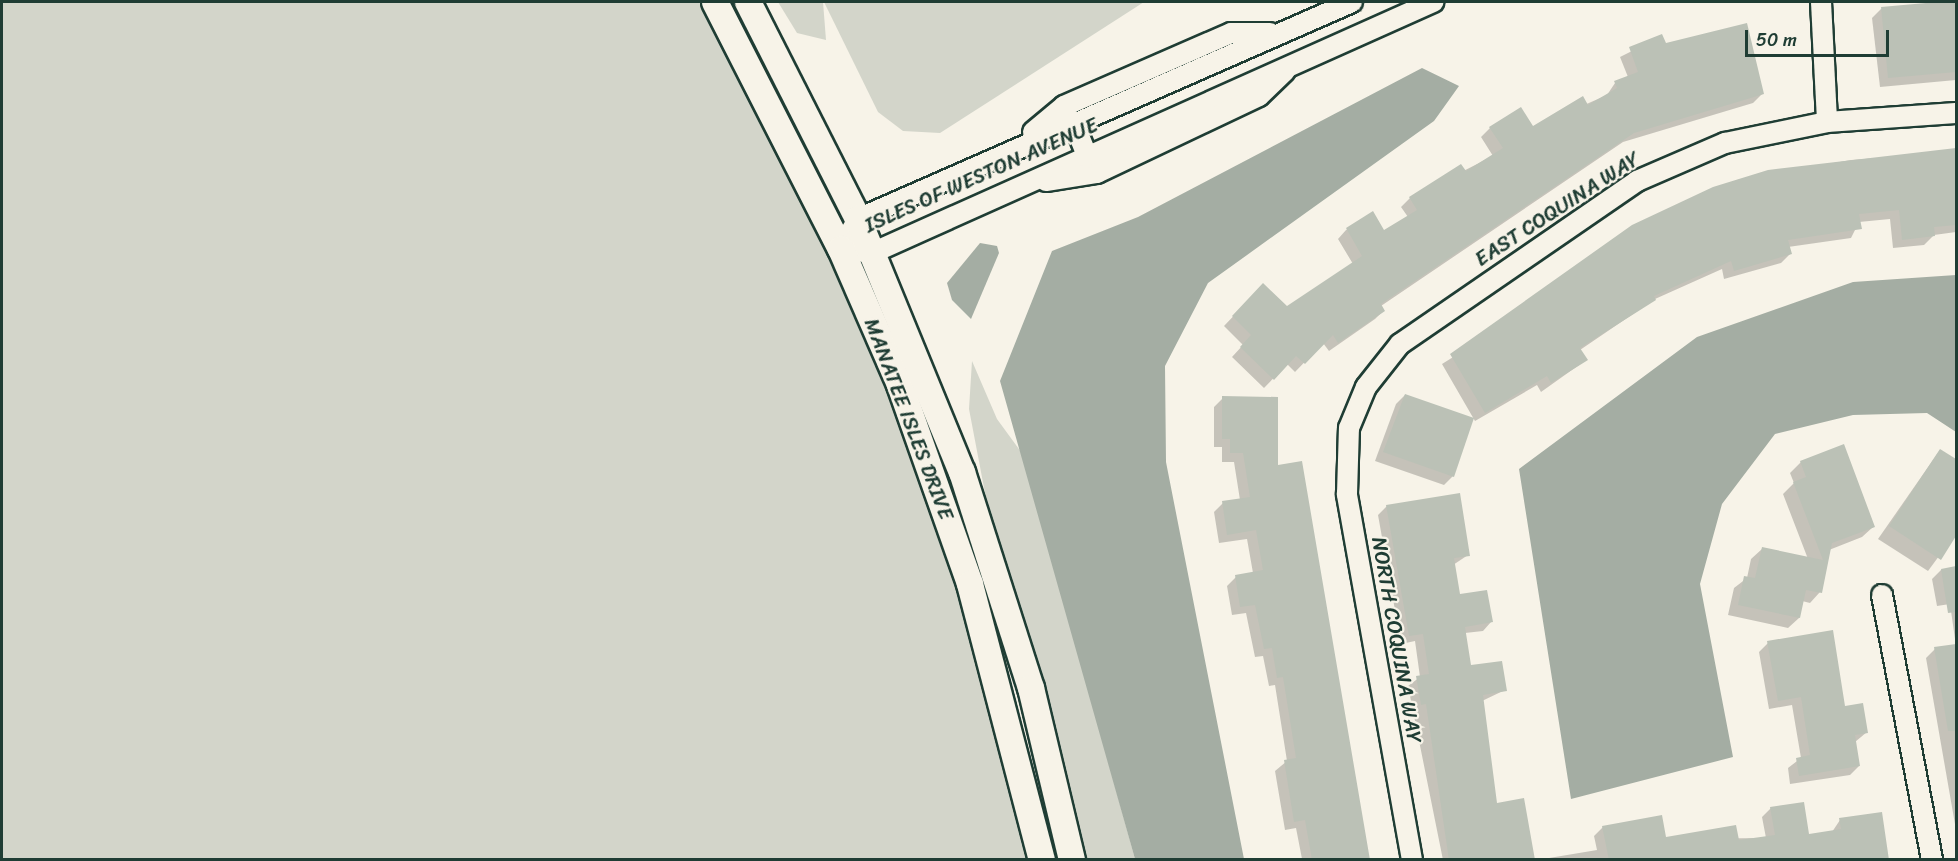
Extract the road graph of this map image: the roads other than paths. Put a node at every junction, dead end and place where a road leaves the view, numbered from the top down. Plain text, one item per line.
1 (715, 2) edge
2 (748, 2) edge
3 (1352, 2) edge
4 (1433, 2) edge
5 (1821, 2) edge
6 (1197, 58) junction
7 (1294, 62) junction
8 (1214, 97) junction
9 (1956, 113) edge
10 (1073, 121) junction
11 (1827, 122) junction
12 (1010, 150) junction
13 (1088, 155) junction
14 (1022, 184) junction
15 (858, 219) junction
16 (841, 249) junction
17 (872, 253) junction
18 (1349, 428) joint
19 (1882, 594) dead end
20 (1042, 860) edge
21 (1072, 860) edge
22 (1412, 860) edge
23 (1932, 860) edge

1 - 16 street, MANATEE ISLES DRIVE
2 - 15 street, MANATEE ISLES DRIVE
3 - 6 street, ISLES OF WESTON AVENUE
4 - 7 street, ISLES OF WESTON AVENUE
5 - 11 street
6 - 8 street
6 - 10 street, ISLES OF WESTON AVENUE
6 - 12 street
7 - 8 street, ISLES OF WESTON AVENUE
7 - 14 street
8 - 13 street, ISLES OF WESTON AVENUE
9 - 11 street, EAST COQUINA WAY
10 - 12 street, ISLES OF WESTON AVENUE
10 - 13 street
11 - 18 street, EAST COQUINA WAY
12 - 15 street, ISLES OF WESTON AVENUE
13 - 14 street, ISLES OF WESTON AVENUE
14 - 17 street, ISLES OF WESTON AVENUE
15 - 16 street, ISLES OF WESTON AVENUE
15 - 17 street, MANATEE ISLES DRIVE
16 - 17 street, ISLES OF WESTON AVENUE
16 - 20 street, MANATEE ISLES DRIVE
17 - 21 street, MANATEE ISLES DRIVE
18 - 22 street, NORTH COQUINA WAY
19 - 23 street

